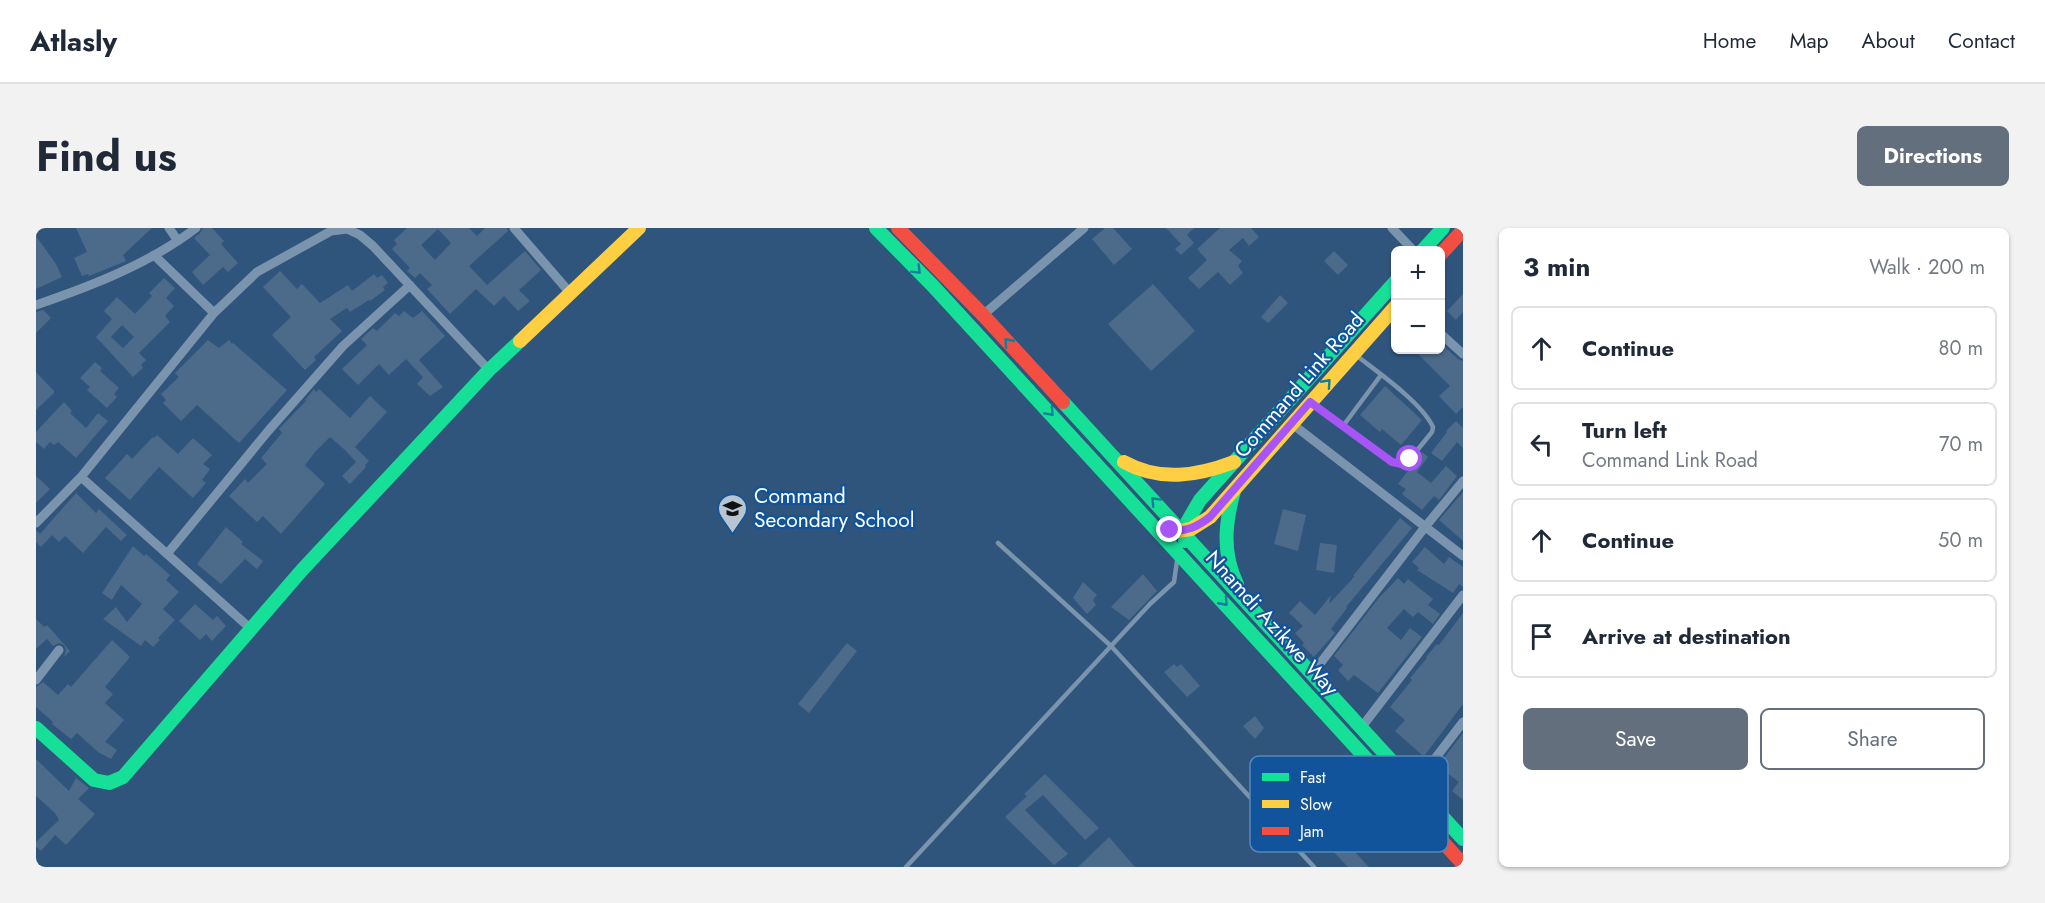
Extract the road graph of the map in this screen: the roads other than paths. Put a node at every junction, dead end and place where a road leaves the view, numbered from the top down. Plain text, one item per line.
1 (169, 228) edge
2 (195, 228) edge
3 (514, 228) edge
4 (639, 228) edge
5 (876, 228) edge
6 (898, 228) edge
7 (1084, 228) edge
8 (1392, 228) edge
9 (1443, 228) edge
10 (1463, 230) edge
11 (178, 241) junction
12 (1409, 246) edge
13 (1426, 246) edge
14 (1445, 250) edge
15 (154, 255) junction
16 (410, 285) junction
17 (1391, 285) edge
18 (571, 294) junction
19 (36, 305) edge
20 (1391, 311) edge
21 (214, 313) junction
22 (983, 315) junction
23 (1445, 338) edge
24 (1354, 353) junction
25 (1463, 354) edge
26 (489, 370) junction
27 (1381, 375) junction
28 (1310, 402) junction
29 (1291, 423) junction
30 (1343, 426) junction
31 (1103, 446) junction
32 (1234, 462) junction
33 (81, 477) junction
34 (1463, 481) edge
35 (1234, 491) junction
36 (1148, 519) junction
37 (36, 523) edge
38 (1425, 527) junction
39 (1183, 531) junction
40 (998, 543) dead end
41 (1178, 552) junction
42 (167, 554) junction
43 (1463, 556) edge
44 (1207, 583) junction
45 (1463, 595) edge
46 (1252, 609) junction
47 (251, 629) junction
48 (1111, 646) junction
49 (59, 650) dead end
50 (1312, 674) junction
51 (36, 680) edge
52 (1463, 722) edge
53 (36, 728) edge
54 (1361, 728) junction
55 (1365, 756) edge
56 (1387, 756) edge
57 (1437, 756) edge
58 (1250, 797) edge
59 (1448, 823) edge
60 (1463, 839) edge
61 (1448, 848) edge
62 (1300, 852) edge
63 (1463, 864) edge
64 (906, 867) edge
65 (1314, 867) edge

1 - 11 street
2 - 11 street
3 - 18 street
4 - 18 main road
5 -> 36 main road, Nnamdi Azikwe Way
6 - 22 main road, Nnamdi Azikwe Way
7 - 22 street
8 - 12 street
9 - 13 main road
10 - 14 main road
11 - 15 street
15 - 19 street
15 - 21 street
16 - 21 street
16 - 26 street
16 - 42 street
17 - 32 main road, Command Link Road
18 - 26 main road
20 - 24 main road, Command Link Road
21 - 33 street
31 -> 22 main road, Nnamdi Azikwe Way
23 - 25 street
24 - 27 lane
28 -> 24 main road, Command Link Road
26 - 47 main road
27 - 30 lane
27 - 30 lane
28 - 29 main road, Command Link Road
28 - 30 lane
29 - 35 main road, Command Link Road
29 - 38 street
31 - 32 main road
39 -> 31 main road, Nnamdi Azikwe Way
32 - 39 main road, Command Link Road
33 - 37 street
33 - 42 street
34 - 38 street
35 - 39 main road, Command Link Road
35 - 46 main road
36 - 39 main road
36 - 41 main road, Nnamdi Azikwe Way
38 - 43 street
38 - 50 street
39 - 44 main road
39 - 46 main road, Nnamdi Azikwe Way
40 - 48 lane
41 - 44 main road, Nnamdi Azikwe Way
41 - 48 lane
42 - 47 street
44 -> 55 main road, Nnamdi Azikwe Way
45 - 54 street
46 - 50 main road, Nnamdi Azikwe Way
47 - 53 main road
48 - 58 lane
48 - 64 lane
49 - 51 street
50 - 54 main road, Nnamdi Azikwe Way
52 - 57 street
54 - 56 main road, Nnamdi Azikwe Way
59 - 60 main road, Nnamdi Azikwe Way
61 -> 63 main road, Nnamdi Azikwe Way
62 - 65 lane

